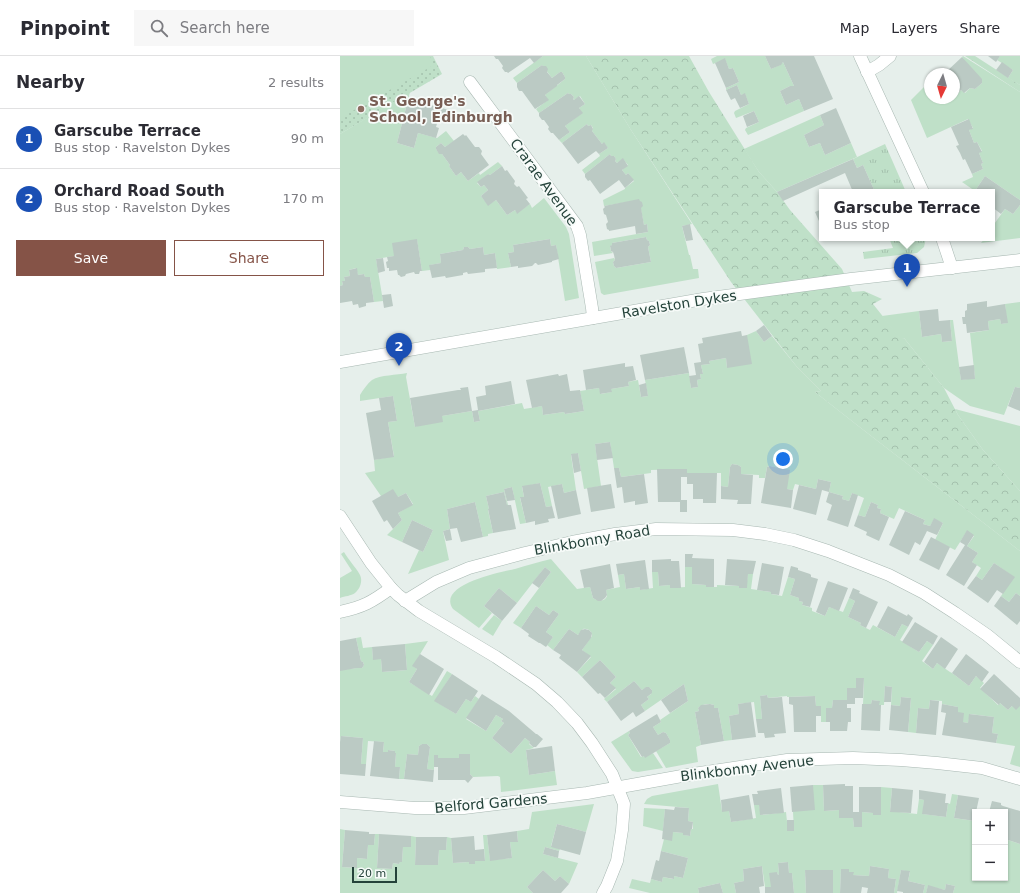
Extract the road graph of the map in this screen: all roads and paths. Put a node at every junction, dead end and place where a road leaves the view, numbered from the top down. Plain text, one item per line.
1 (860, 56) edge
2 (890, 56) edge
3 (867, 72) junction
4 (470, 82) dead end
5 (922, 189) edge
6 (943, 241) edge
7 (1020, 260) edge
8 (952, 268) junction
9 (593, 318) junction
10 (340, 362) edge
11 (340, 516) edge
12 (391, 588) junction
13 (405, 601) junction
14 (340, 612) edge
15 (1020, 662) edge
16 (1020, 779) edge
17 (618, 787) junction
18 (340, 802) edge
19 (603, 893) edge

1 - 3 street
2 - 3 street
3 - 5 street
4 - 9 street, Crarae Avenue
6 - 8 street
7 - 8 street, Ravelston Dykes
8 - 9 street, Ravelston Dykes
9 - 10 street, Ravelston Dykes
11 - 12 street
12 - 13 street
12 - 14 street
13 - 15 street, Blinkbonny Road
13 - 17 street
16 - 17 street, Blinkbonny Avenue
17 - 18 street, Belford Gardens
17 - 19 street

